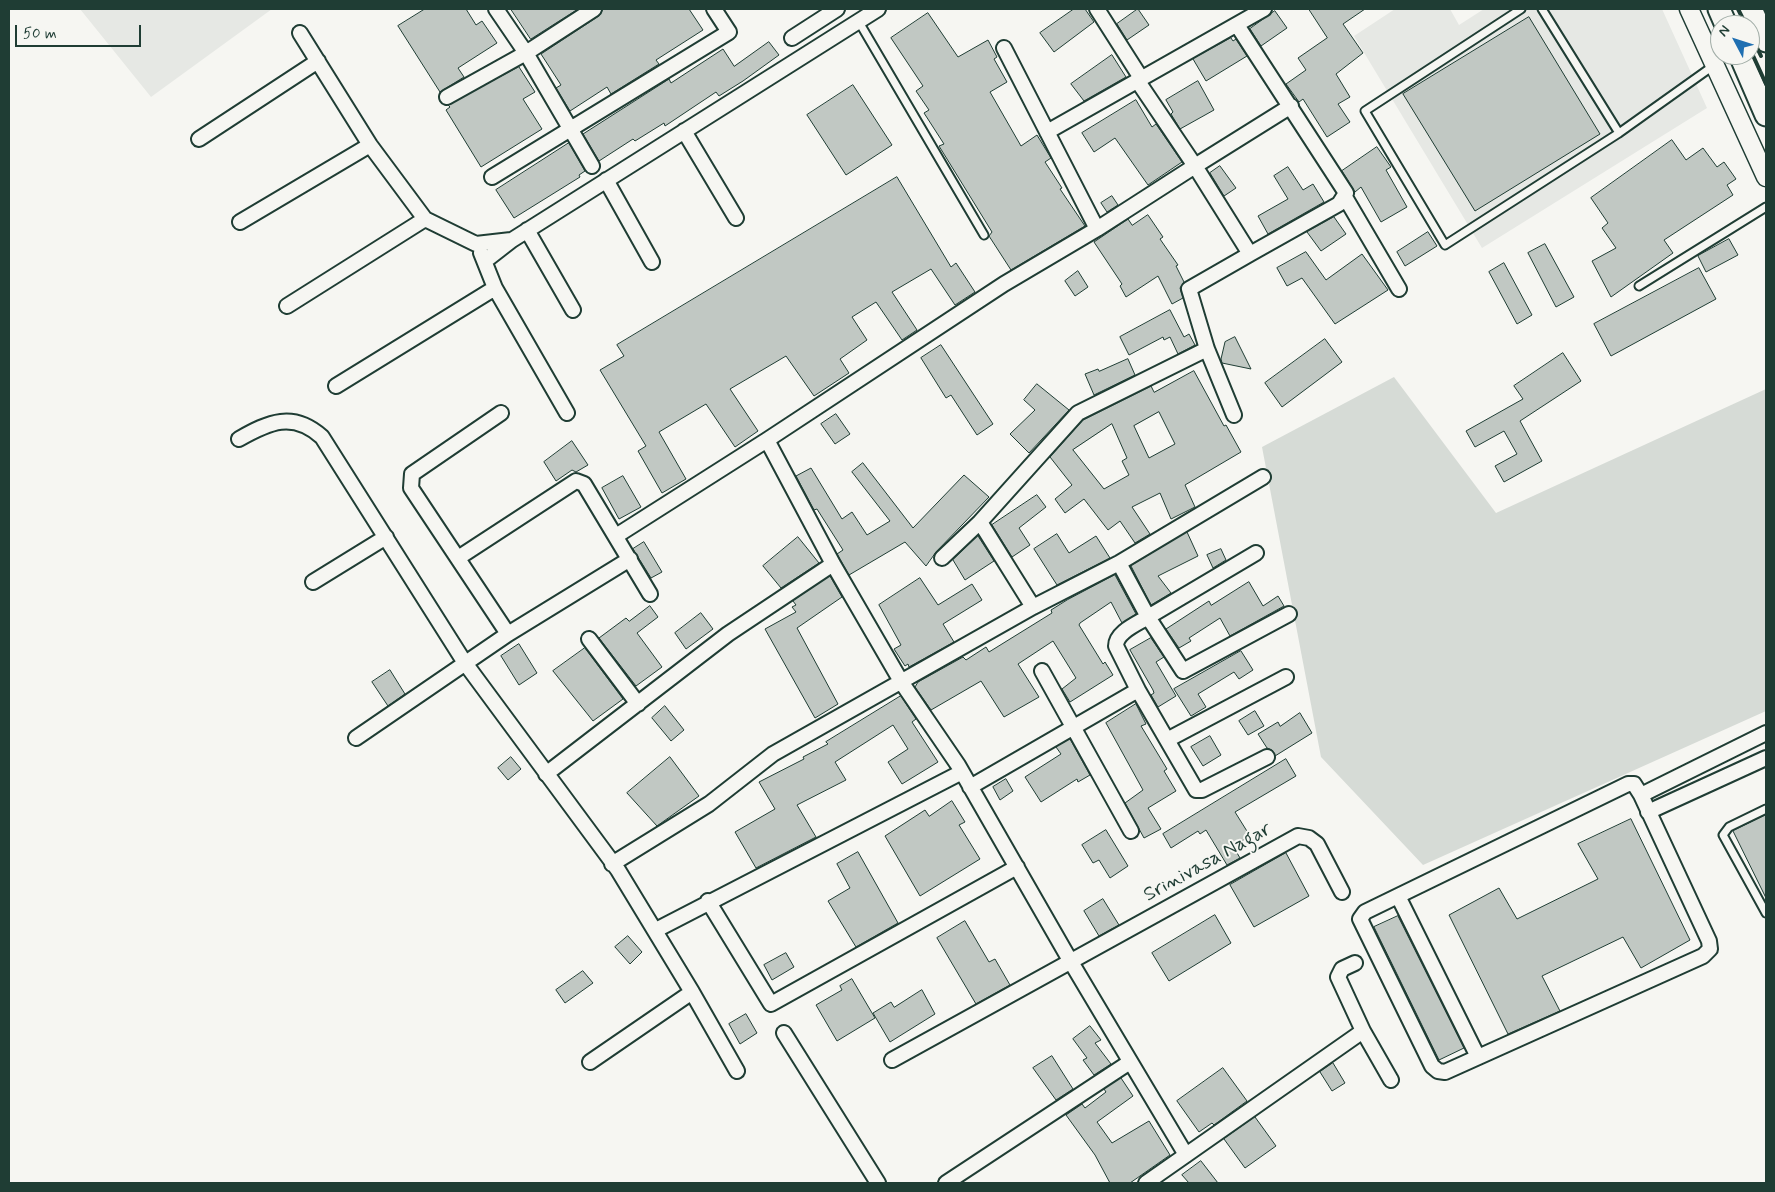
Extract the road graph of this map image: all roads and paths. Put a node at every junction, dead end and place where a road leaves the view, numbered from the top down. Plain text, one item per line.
1 (496, 9) edge
2 (594, 9) edge
3 (714, 9) edge
4 (837, 9) edge
5 (878, 9) edge
6 (1096, 9) edge
7 (1264, 9) edge
8 (1521, 9) edge
9 (1542, 9) edge
10 (1689, 9) edge
11 (1751, 9) edge
12 (859, 22) junction
13 (1237, 25) junction
14 (300, 33) dead end
15 (792, 38) dead end
16 (1766, 41) edge
17 (1004, 48) dead end
18 (526, 53) junction
19 (1710, 56) edge
20 (318, 61) junction
21 (1714, 65) joint
22 (1744, 65) edge
23 (1139, 79) junction
24 (447, 97) dead end
25 (1291, 106) junction
26 (1766, 115) edge
27 (570, 128) junction
28 (684, 131) junction
29 (1047, 132) junction
30 (1619, 133) junction
31 (199, 139) dead end
32 (370, 145) junction
33 (592, 166) dead end
34 (1195, 166) junction
35 (492, 177) dead end
36 (1766, 177) edge
37 (606, 180) junction
38 (1345, 197) junction
39 (1766, 207) edge
40 (736, 218) dead end
41 (425, 219) junction
42 (240, 222) dead end
43 (1098, 228) junction
44 (527, 230) junction
45 (984, 235) dead end
46 (512, 240) junction
47 (476, 244) junction
48 (1250, 254) junction
49 (485, 261) junction
50 (652, 262) dead end
51 (1639, 286) dead end
52 (496, 288) junction
53 (1399, 289) dead end
54 (287, 306) dead end
55 (573, 310) dead end
56 (1207, 349) junction
57 (336, 386) dead end
58 (501, 413) dead end
59 (567, 413) dead end
60 (1234, 415) dead end
61 (239, 439) dead end
62 (767, 440) junction
63 (1263, 477) dead end
64 (980, 522) junction
65 (616, 536) junction
66 (386, 537) junction
67 (1256, 553) dead end
68 (458, 558) junction
69 (942, 558) dead end
70 (630, 559) junction
71 (1119, 563) junction
72 (833, 564) junction
73 (313, 582) dead end
74 (650, 594) dead end
75 (1033, 607) junction
76 (1289, 614) dead end
77 (1148, 617) junction
78 (508, 634) junction
79 (589, 639) dead end
80 (465, 663) junction
81 (1042, 671) dead end
82 (1286, 677) dead end
83 (902, 683) junction
84 (1138, 690) junction
85 (638, 704) junction
86 (1074, 727) junction
87 (1766, 733) edge
88 (356, 738) dead end
89 (1167, 740) junction
90 (1267, 757) dead end
91 (1766, 758) edge
92 (962, 772) junction
93 (546, 774) junction
94 (970, 787) junction
95 (1641, 795) junction
96 (1766, 809) edge
97 (1648, 812) junction
98 (1131, 831) dead end
99 (612, 864) junction
100 (1017, 867) junction
101 (1342, 892) dead end
102 (1398, 896) junction
103 (708, 902) junction
104 (1766, 913) edge
105 (656, 930) junction
106 (1070, 962) junction
107 (1356, 963) dead end
108 (692, 992) junction
109 (1363, 1031) junction
110 (784, 1033) dead end
111 (1478, 1056) junction
112 (892, 1060) dead end
113 (590, 1062) dead end
114 (1130, 1062) junction
115 (737, 1071) dead end
116 (1392, 1080) dead end
117 (1186, 1155) junction
118 (878, 1183) edge
119 (946, 1183) edge
120 (1146, 1183) edge

1 - 18 street
2 - 18 street
3 - 27 street
4 - 15 street
5 - 12 street
6 - 23 street
7 - 13 street
8 - 30 lane
9 - 30 lane
10 - 19 street
11 - 16 main road
12 - 28 street
12 - 45 lane
13 - 23 street
13 - 25 street
14 - 20 street
17 - 29 street
18 - 24 street
18 - 27 street
20 - 31 street
20 - 32 street
21 - 30 lane
21 - 36 street
22 - 26 main road
23 - 29 street
23 - 34 street
25 - 34 street
25 - 38 street
27 - 33 street
27 - 35 street
28 - 37 street
28 - 40 street
29 - 43 street
32 - 41 street
32 - 42 street
34 - 43 street
34 - 48 street
37 - 44 street
37 - 50 street
38 - 48 street
38 - 53 street
39 - 51 lane
41 - 47 street
41 - 54 street
43 - 62 street
44 - 46 street
44 - 55 street
46 - 47 street
46 - 49 street
47 - 49 street
48 - 56 street
49 - 52 street
52 - 57 street
52 - 59 street
56 - 60 street
56 - 64 street
58 - 68 street
61 - 66 street
62 - 65 street
62 - 72 street
63 - 71 street
64 - 69 street
64 - 75 street
65 - 68 street
65 - 70 street
66 - 73 street
66 - 80 street
67 - 77 street
68 - 78 street
70 - 74 street
70 - 78 street
71 - 75 street
71 - 77 street
72 - 83 street
72 - 85 street
75 - 83 street
76 - 77 street
77 - 84 street
78 - 80 street
79 - 85 street
80 - 88 street
80 - 93 street
81 - 86 street
82 - 89 street
83 - 92 street
83 - 99 street
84 - 86 street
84 - 89 street
85 - 93 street
86 - 94 street
86 - 98 street
87 - 95 street
89 - 90 street
91 - 97 street
92 - 94 street
92 - 103 street
93 - 99 street
94 - 100 street
95 - 97 street
95 - 102 street
96 - 104 lane
97 - 111 street
99 - 105 street
100 - 103 street
100 - 106 street
101 - 106 street, Srinivasa Nagar
102 - 111 street
102 - 111 street
103 - 105 street
105 - 108 street
106 - 112 street
106 - 114 street
107 - 109 street
108 - 113 street
108 - 115 street
109 - 116 street
109 - 117 street
110 - 118 street
114 - 117 street
114 - 119 street
117 - 120 street

